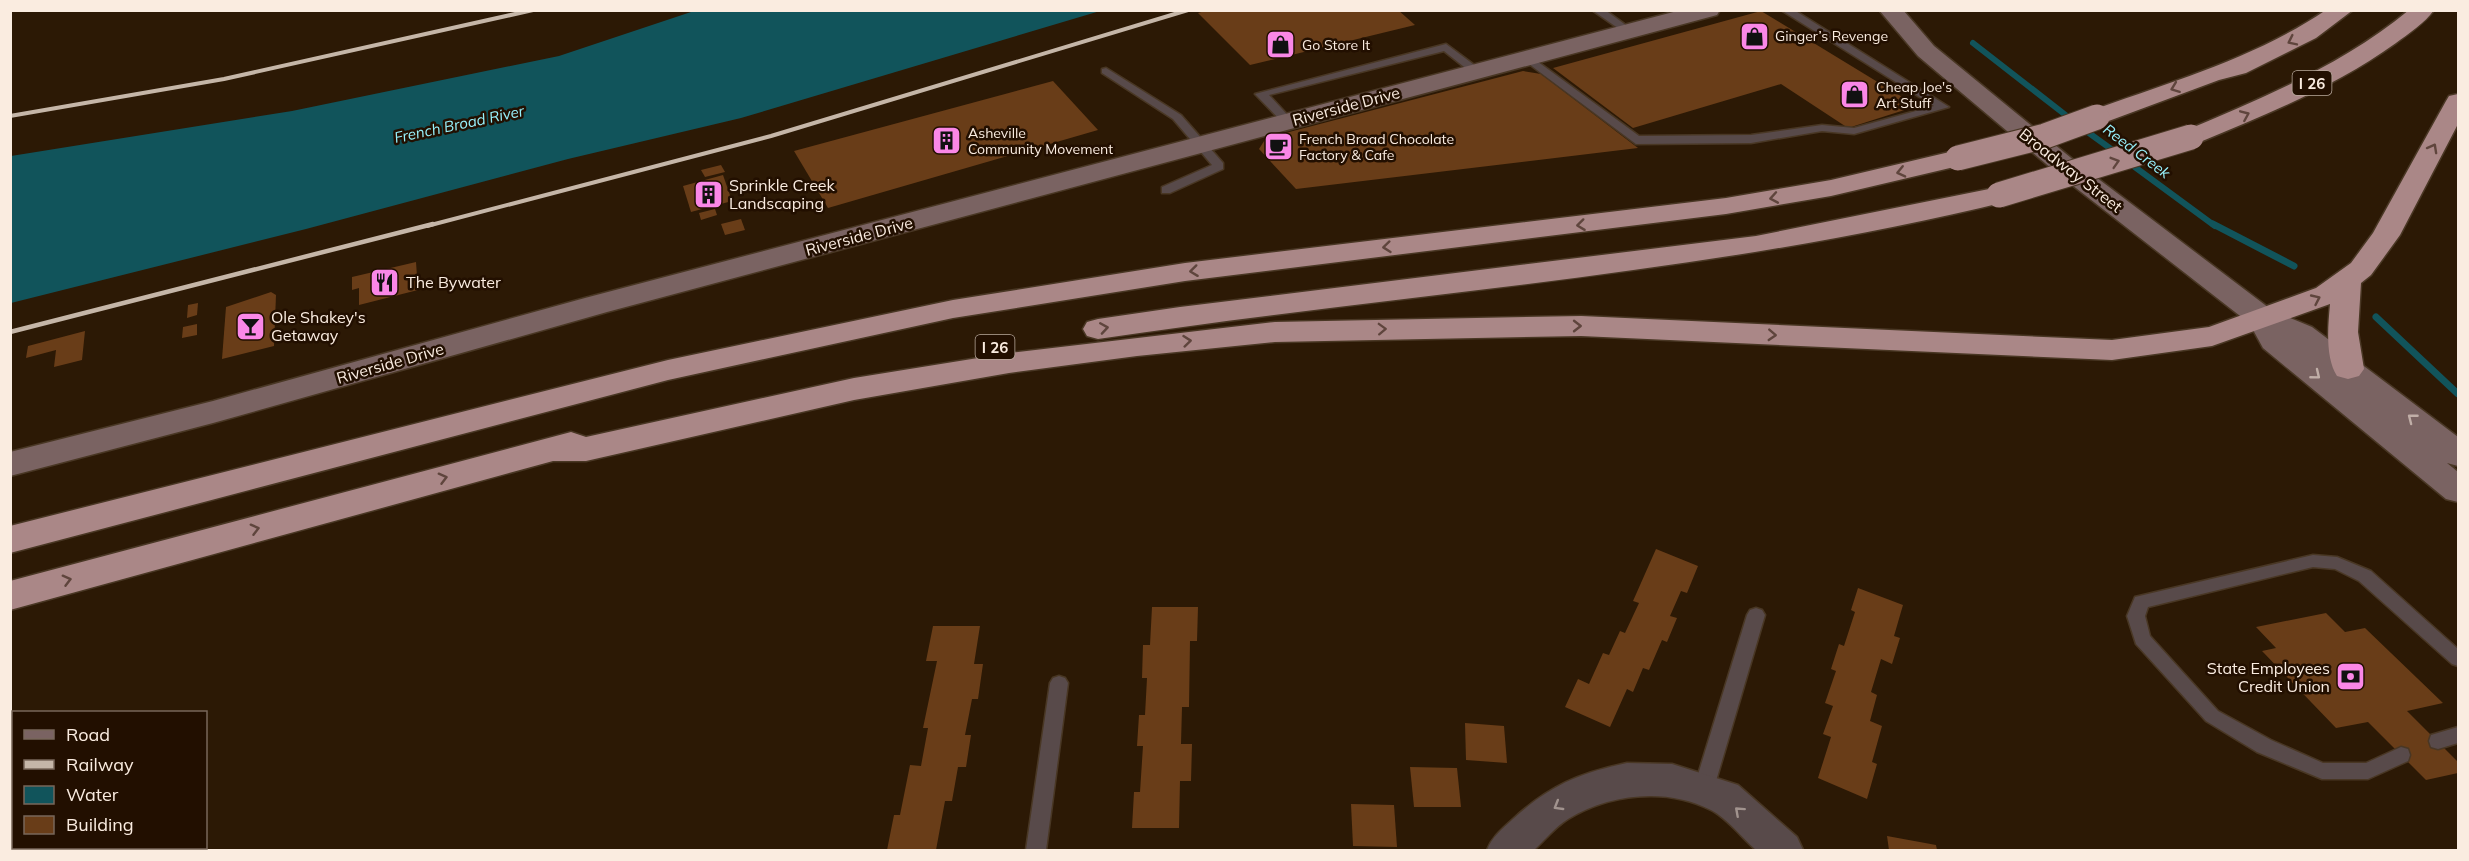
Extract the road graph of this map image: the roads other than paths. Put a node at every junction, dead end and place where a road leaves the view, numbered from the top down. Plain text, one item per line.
1 (1597, 10) edge
2 (1709, 10) edge
3 (1786, 10) edge
4 (1890, 10) edge
5 (2342, 10) edge
6 (2423, 10) edge
7 (2294, 15) dead end
8 (1629, 31) junction
9 (1526, 58) junction
10 (1107, 71) dead end
11 (1477, 72) junction
12 (2210, 75) junction
13 (2458, 101) edge
14 (1288, 122) junction
15 (1202, 144) junction
16 (1166, 190) dead end
17 (2347, 280) junction
18 (2262, 318) junction
19 (2348, 369) junction
20 (551, 449) junction
21 (2458, 454) edge
22 (10, 464) edge
23 (2458, 490) edge
24 (10, 540) edge
25 (10, 596) edge
26 (1756, 615) dead end
27 (2458, 659) edge
28 (1059, 682) dead end
29 (2458, 735) edge
30 (2438, 741) dead end
31 (2401, 754) dead end
32 (1703, 791) junction
33 (1036, 850) edge
34 (1507, 850) edge
35 (1783, 850) edge

1 - 8 lane
2 - 8 main road, Riverside Drive
3 - 9 lane
4 - 18 main road, Broadway Street
5 -> 12 highway
20 -> 6 highway, I 26, bridge
7 - 12 highway
8 - 9 main road, Riverside Drive
9 - 11 main road, Riverside Drive
10 - 15 lane
11 - 14 main road, Riverside Drive
11 - 14 lane
12 -> 24 highway, bridge
17 -> 13 highway
14 - 15 main road, Riverside Drive
15 - 16 lane
15 - 22 main road, Riverside Drive
18 -> 17 highway
17 - 19 highway
18 - 19 main road, Broadway Street
20 -> 18 highway
18 -> 23 main road, Broadway Street
21 -> 19 main road, Broadway Street
25 -> 20 highway, I 26
26 - 32 lane
27 - 31 lane
28 - 33 lane
29 - 30 lane
32 -> 34 street
35 -> 32 street

